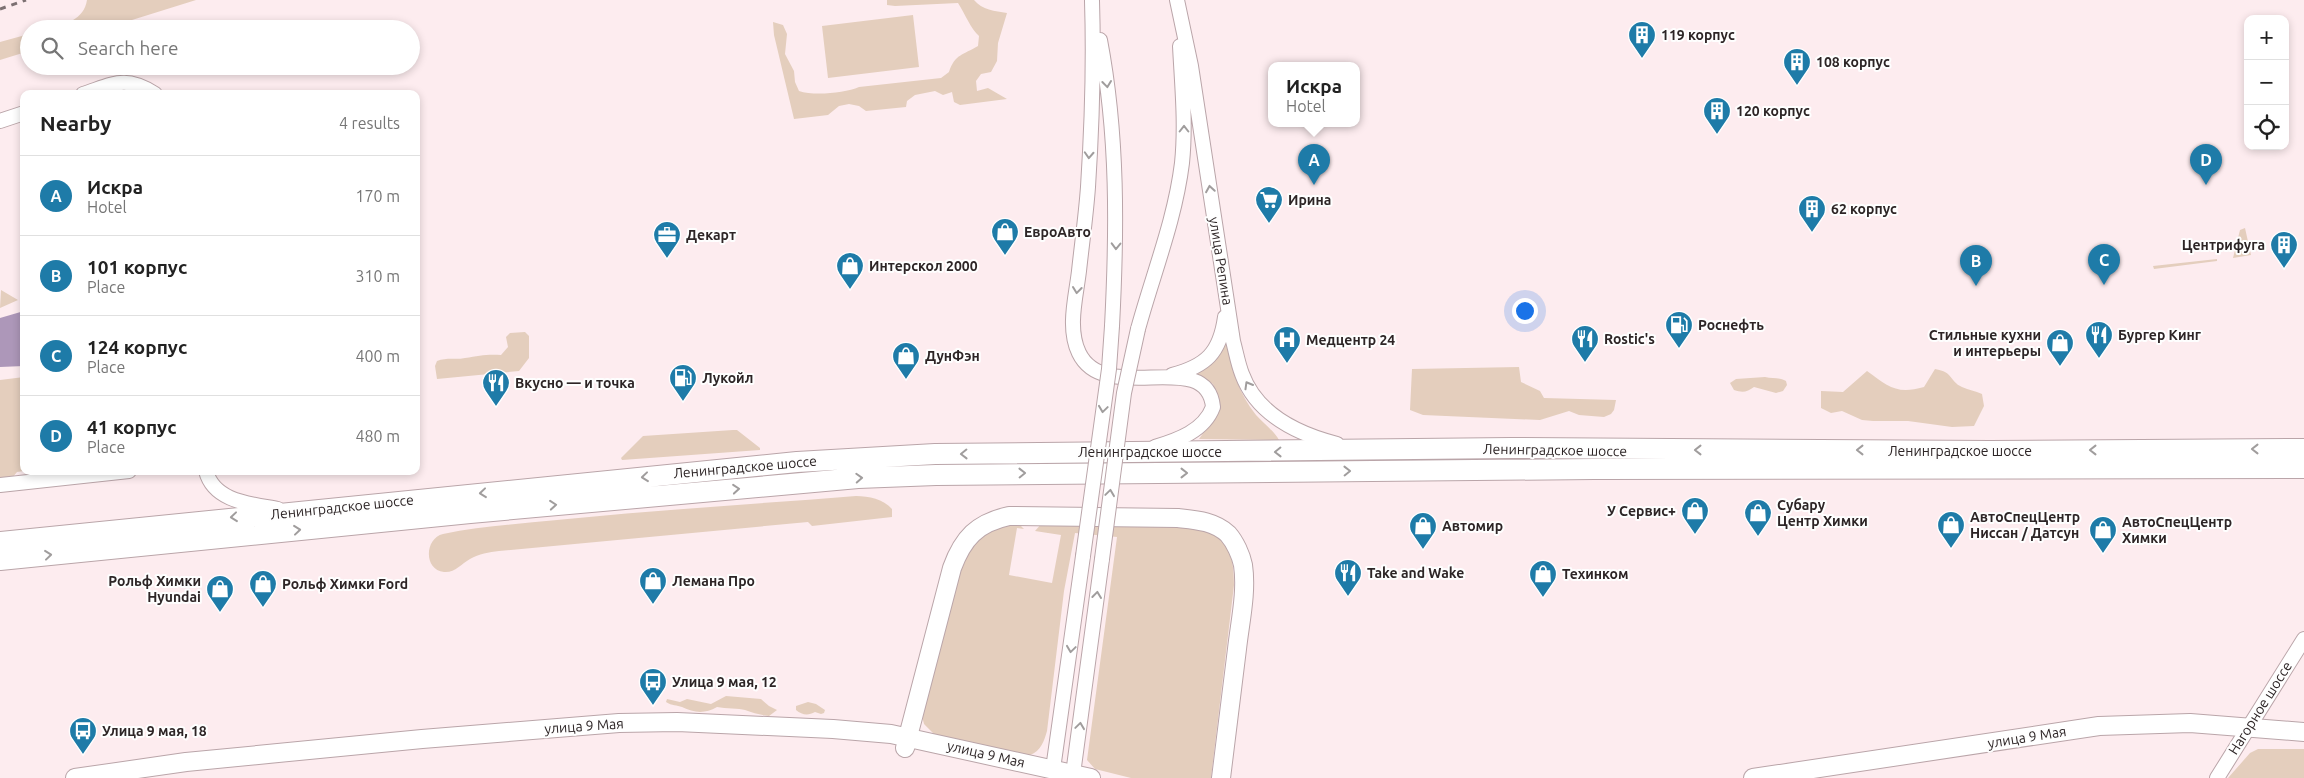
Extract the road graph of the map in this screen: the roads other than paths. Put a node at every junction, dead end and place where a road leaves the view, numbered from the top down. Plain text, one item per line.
1 (1092, 1) edge
2 (1178, 5) edge
3 (94, 90) edge
4 (148, 90) edge
5 (20, 114) edge
6 (0, 121) edge
7 (1227, 301) junction
8 (1166, 376) junction
9 (2304, 449) edge
10 (1362, 451) junction
11 (1135, 453) junction
12 (2304, 468) edge
13 (91, 475) edge
14 (208, 475) edge
15 (0, 485) edge
16 (291, 512) junction
17 (0, 542) edge
18 (0, 560) edge
19 (2304, 639) edge
20 (2248, 727) junction
21 (2304, 732) edge
22 (906, 743) junction
23 (1049, 775) edge
24 (1072, 776) edge
25 (75, 778) edge
26 (143, 778) edge
27 (1091, 778) edge
28 (1221, 778) edge
29 (1752, 778) edge
30 (2217, 778) edge

1 -> 8 street
1 -> 23 street, bridge
7 -> 2 street, улица Репина
24 -> 2 street, bridge
3 - 4 street
5 - 6 street
7 - 8 street
10 -> 7 street, улица Репина
8 - 11 street
9 -> 10 highway, Ленинградское шоссе
10 -> 11 highway, Ленинградское шоссе
11 -> 16 highway, Ленинградское шоссе
18 -> 12 highway, Ленинградское шоссе
13 - 15 street
14 - 16 street
16 -> 17 highway, Ленинградское шоссе
19 - 20 street, Нагорное шоссе
20 - 21 main road, улица 9 Мая
20 - 29 main road, улица 9 Мая
20 - 30 street, Нагорное шоссе
22 - 23 main road, улица 9 Мая
22 - 25 main road, улица 9 Мая
22 - 26 main road, улица 9 Мая
22 - 28 main road
23 - 24 main road, улица 9 Мая
24 - 27 main road, улица 9 Мая

